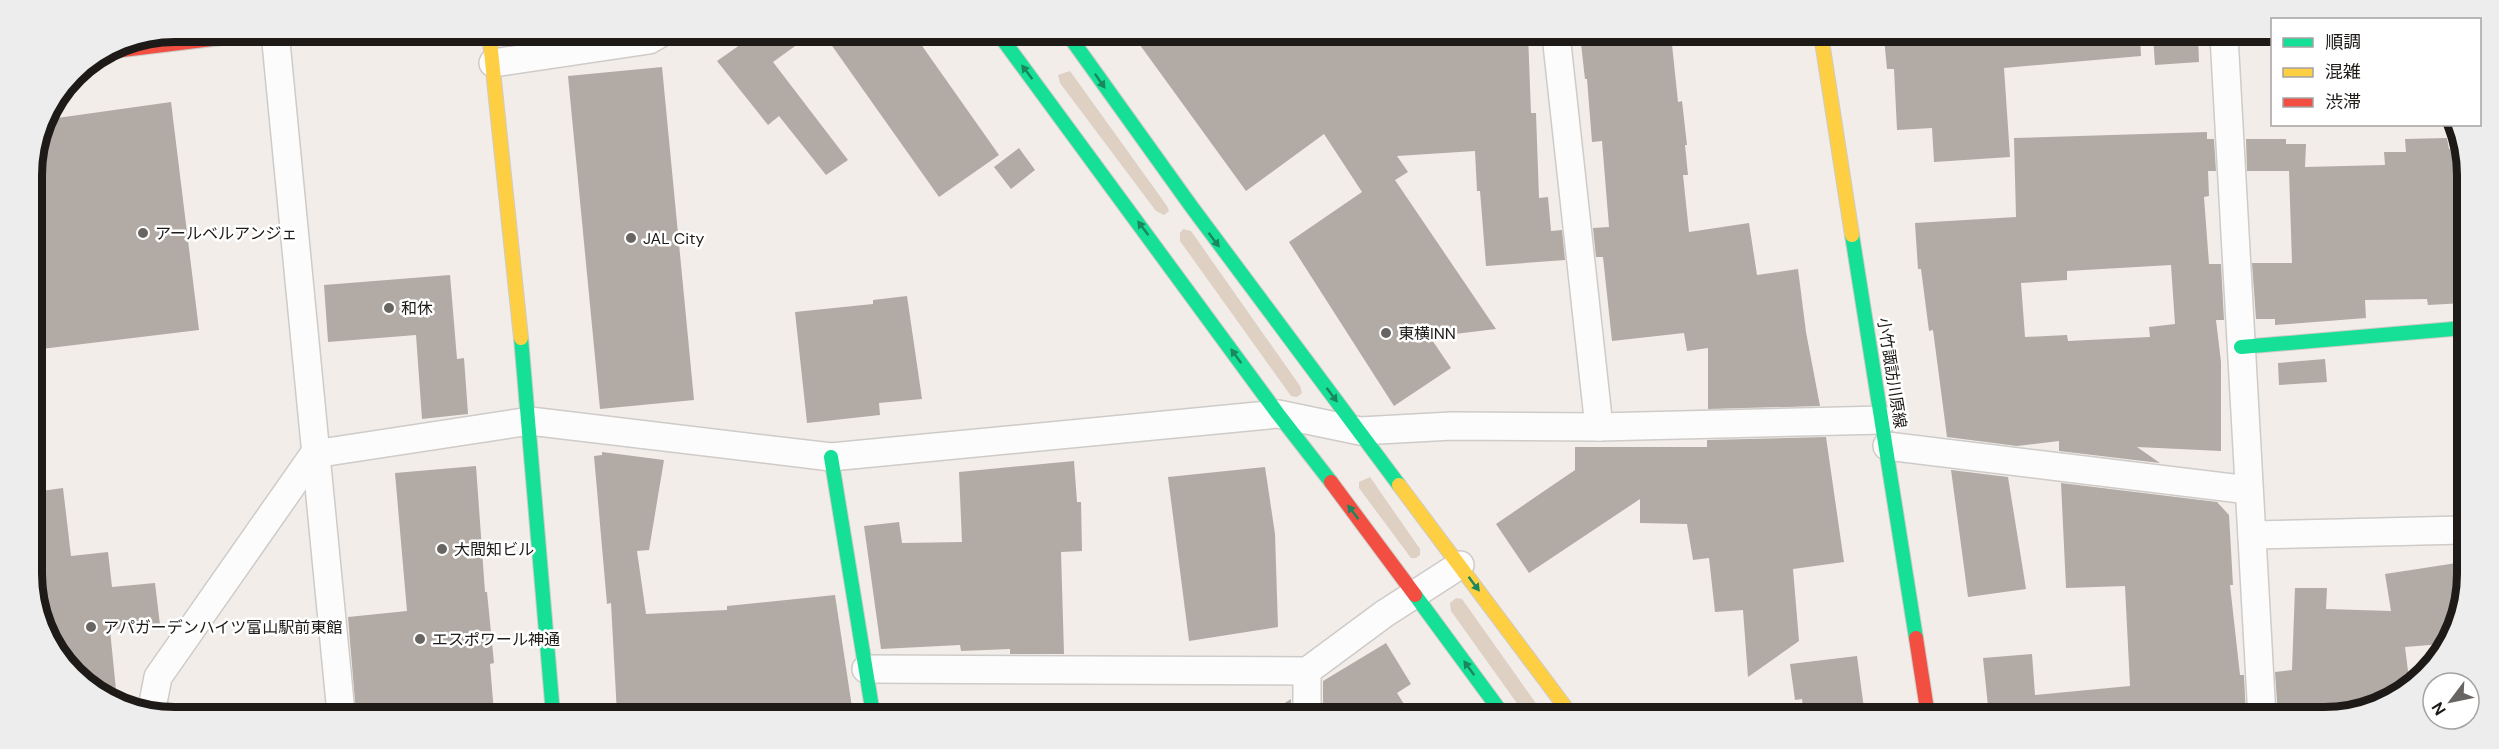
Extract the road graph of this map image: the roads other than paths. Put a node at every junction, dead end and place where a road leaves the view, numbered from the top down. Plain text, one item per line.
1 (190, 42) edge
2 (274, 42) edge
3 (490, 42) edge
4 (635, 42) edge
5 (1005, 42) edge
6 (1073, 42) edge
7 (1557, 42) edge
8 (1822, 42) edge
9 (2224, 42) edge
10 (133, 49) edge
11 (493, 63) junction
12 (2457, 329) edge
13 (2241, 347) junction
14 (1278, 414) junction
15 (1883, 420) junction
16 (530, 422) junction
17 (1599, 427) junction
18 (1360, 430) junction
19 (1887, 446) junction
20 (315, 454) junction
21 (831, 457) junction
22 (2249, 490) junction
23 (2457, 530) edge
24 (2252, 535) junction
25 (1460, 565) junction
26 (1416, 595) junction
27 (866, 669) junction
28 (1307, 671) junction
29 (153, 705) edge
30 (340, 707) edge
31 (552, 707) edge
32 (872, 707) edge
33 (1306, 707) edge
34 (1497, 707) edge
35 (1565, 707) edge
36 (1927, 707) edge
37 (2261, 707) edge

1 - 10 street
2 - 20 street
3 - 11 street
4 - 11 street
14 -> 5 street
6 -> 18 street
7 - 17 street
8 - 15 street, 小竹諏訪川原線
9 - 13 street
11 - 16 street
12 - 13 street
13 - 22 street
14 - 18 street
14 - 21 street
26 -> 14 street
15 - 17 street
15 - 19 street, 小竹諏訪川原線
16 - 20 street
16 - 21 street
16 - 31 street
17 - 18 street
18 - 25 street
19 - 22 street
19 - 36 street, 小竹諏訪川原線
20 - 29 street
20 - 30 street
21 - 27 street
22 - 24 street
23 - 24 street
24 - 37 street
25 - 26 street
25 -> 35 street
26 - 28 street
34 -> 26 street
27 - 28 street
27 - 32 street
28 - 33 street

